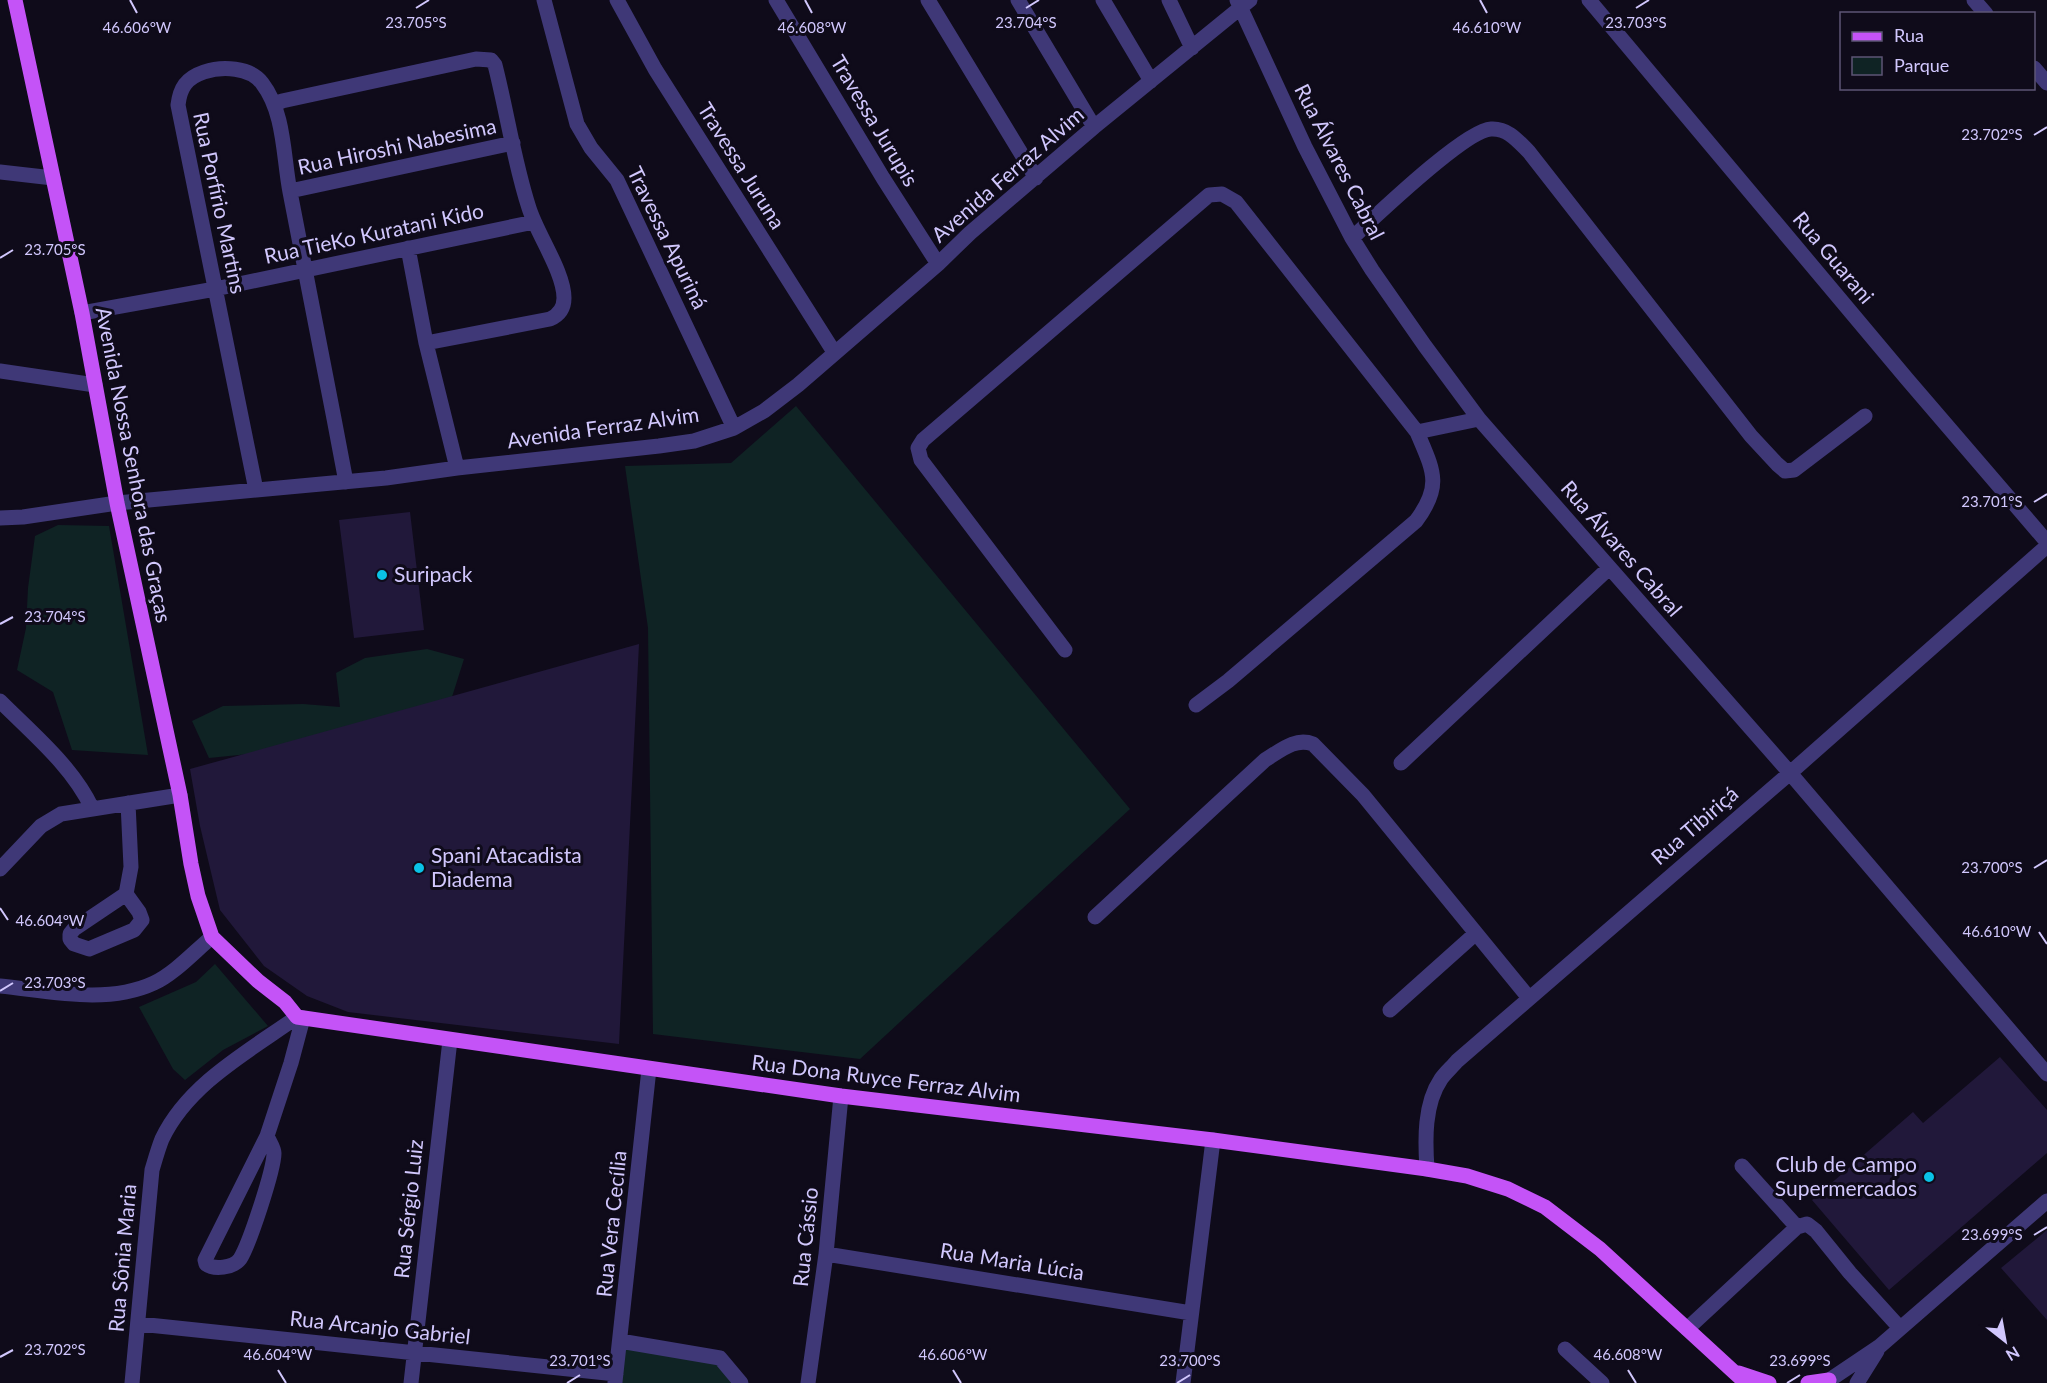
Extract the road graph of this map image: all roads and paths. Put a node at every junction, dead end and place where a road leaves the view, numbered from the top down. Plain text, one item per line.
1 (15, 0) edge
2 (544, 0) edge
3 (616, 0) edge
4 (776, 0) edge
5 (928, 0) edge
6 (1018, 0) edge
7 (1103, 0) edge
8 (1169, 0) edge
9 (1590, 0) edge
10 (1974, 0) edge
11 (1243, 2) edge
12 (1984, 12) edge
13 (1192, 48) junction
14 (2035, 69) edge
15 (1151, 81) junction
16 (2047, 83) edge
17 (276, 104) junction
18 (1094, 128) junction
19 (513, 143) junction
20 (0, 172) edge
21 (53, 178) junction
22 (1036, 178) junction
23 (290, 191) junction
24 (534, 222) junction
25 (1352, 238) junction
26 (408, 248) junction
27 (938, 264) junction
28 (306, 270) junction
29 (215, 289) junction
30 (82, 313) junction
31 (426, 344) junction
32 (834, 352) junction
33 (0, 371) edge
34 (95, 385) junction
35 (1865, 416) dead end
36 (1479, 419) junction
37 (734, 428) junction
38 (1417, 432) junction
39 (457, 468) junction
40 (346, 482) junction
41 (256, 490) junction
42 (117, 503) junction
43 (0, 518) edge
44 (2047, 544) edge
45 (1610, 568) junction
46 (1065, 650) dead end
47 (0, 702) edge
48 (1196, 705) dead end
49 (1401, 763) dead end
50 (1790, 772) junction
51 (180, 795) junction
52 (129, 803) junction
53 (92, 808) junction
54 (0, 869) edge
55 (126, 894) junction
56 (1095, 916) dead end
57 (1475, 934) junction
58 (212, 937) junction
59 (0, 986) edge
60 (1529, 998) junction
61 (1390, 1010) dead end
62 (300, 1017) junction
63 (450, 1040) junction
64 (650, 1069) junction
65 (2047, 1074) edge
66 (841, 1096) junction
67 (267, 1136) junction
68 (1213, 1140) junction
69 (1742, 1166) dead end
70 (1427, 1169) junction
71 (2047, 1201) edge
72 (1797, 1227) junction
73 (826, 1254) junction
74 (1191, 1312) junction
75 (139, 1324) junction
76 (1900, 1328) junction
77 (1687, 1329) junction
78 (620, 1341) junction
79 (1880, 1346) junction
80 (1564, 1349) dead end
81 (414, 1353) junction
82 (1733, 1371) junction
83 (616, 1378) edge
84 (1827, 1381) edge
85 (132, 1383) edge
86 (411, 1383) edge
87 (741, 1383) edge
88 (808, 1383) edge
89 (1183, 1383) edge
90 (1602, 1383) edge
91 (1746, 1383) edge
92 (1769, 1383) edge
93 (1808, 1383) edge
94 (1857, 1383) edge

1 - 21 main road, Avenida Nossa Senhora das Graças
2 - 37 street, Travessa Apuriná
3 - 32 street, Travessa Juruna
4 - 27 street, Travessa Jurupis
5 - 22 street
6 - 18 street
7 - 15 street
8 - 13 street
9 - 44 street, Rua Guarani
10 - 12 street
11 - 13 street, Avenida Ferraz Alvim
11 - 25 street, Rua Álvares Cabral
13 - 15 street, Avenida Ferraz Alvim
14 - 16 street
15 - 18 street, Avenida Ferraz Alvim
17 - 19 street
17 - 23 street
17 - 29 street, Rua Porfírio Martins
18 - 22 street, Avenida Ferraz Alvim
19 - 23 street, Rua Hiroshi Nabesima
19 - 24 street
20 - 21 street
21 - 30 main road, Avenida Nossa Senhora das Graças
22 - 27 street, Avenida Ferraz Alvim
23 - 28 street
24 - 26 street, Rua TieKo Kuratani Kido
24 - 31 street
25 - 35 street
25 - 36 street, Rua Álvares Cabral
26 - 28 street, Rua TieKo Kuratani Kido
26 - 31 street
27 - 32 street, Avenida Ferraz Alvim
28 - 29 street, Rua TieKo Kuratani Kido
28 - 40 street
29 - 30 street, Rua TieKo Kuratani Kido
29 - 41 street, Rua Porfírio Martins
30 - 34 main road, Avenida Nossa Senhora das Graças
31 - 39 street
32 - 37 street, Avenida Ferraz Alvim
33 - 34 street
34 - 42 main road, Avenida Nossa Senhora das Graças
36 - 38 street
36 - 45 street, Rua Álvares Cabral
37 - 39 street, Avenida Ferraz Alvim
38 - 46 street
38 - 48 street
39 - 40 street, Avenida Ferraz Alvim
40 - 41 street, Avenida Ferraz Alvim
41 - 42 street, Avenida Ferraz Alvim
42 - 43 street, Avenida Ferraz Alvim
42 - 51 main road, Avenida Nossa Senhora das Graças
44 - 50 street, Rua Tibiriçá
45 - 49 street
45 - 50 street, Rua Álvares Cabral
47 - 53 street
50 - 60 street, Rua Tibiriçá
50 - 65 street, Rua Álvares Cabral
51 - 52 street
51 - 58 main road, Avenida Nossa Senhora das Graças
52 - 53 street
52 - 55 street
53 - 54 street
55 - 55 street
56 - 57 street
57 - 60 street
57 - 61 street
58 - 59 street
58 - 62 main road
60 - 70 street, Rua Tibiriçá
62 - 63 main road, Rua Dona Ruyce Ferraz Alvim
62 - 67 street
62 - 75 street, Rua Sônia Maria
63 - 64 main road, Rua Dona Ruyce Ferraz Alvim
63 - 81 street, Rua Sérgio Luiz
64 - 66 main road, Rua Dona Ruyce Ferraz Alvim
64 - 78 street, Rua Vera Cecília
66 - 68 main road, Rua Dona Ruyce Ferraz Alvim
66 - 73 street, Rua Cássio
67 - 67 street
68 - 70 main road, Rua Dona Ruyce Ferraz Alvim
68 - 74 street
69 - 72 street
70 - 77 main road, Rua Dona Ruyce Ferraz Alvim
71 - 76 street
72 - 76 street
72 - 77 street
73 - 74 street, Rua Maria Lúcia
73 - 88 street, Rua Cássio
74 - 89 street
75 - 81 street, Rua Arcanjo Gabriel
75 - 85 street, Rua Sônia Maria
76 - 79 street
77 - 82 main road, Rua Dona Ruyce Ferraz Alvim
78 - 83 street, Rua Vera Cecília
78 - 87 street
79 - 84 street
79 - 94 street
80 - 90 street
81 - 83 street, Rua Arcanjo Gabriel
81 - 86 street, Rua Sérgio Luiz
82 - 91 main road, Rua Dona Ruyce Ferraz Alvim
82 - 92 main road
84 - 93 main road

